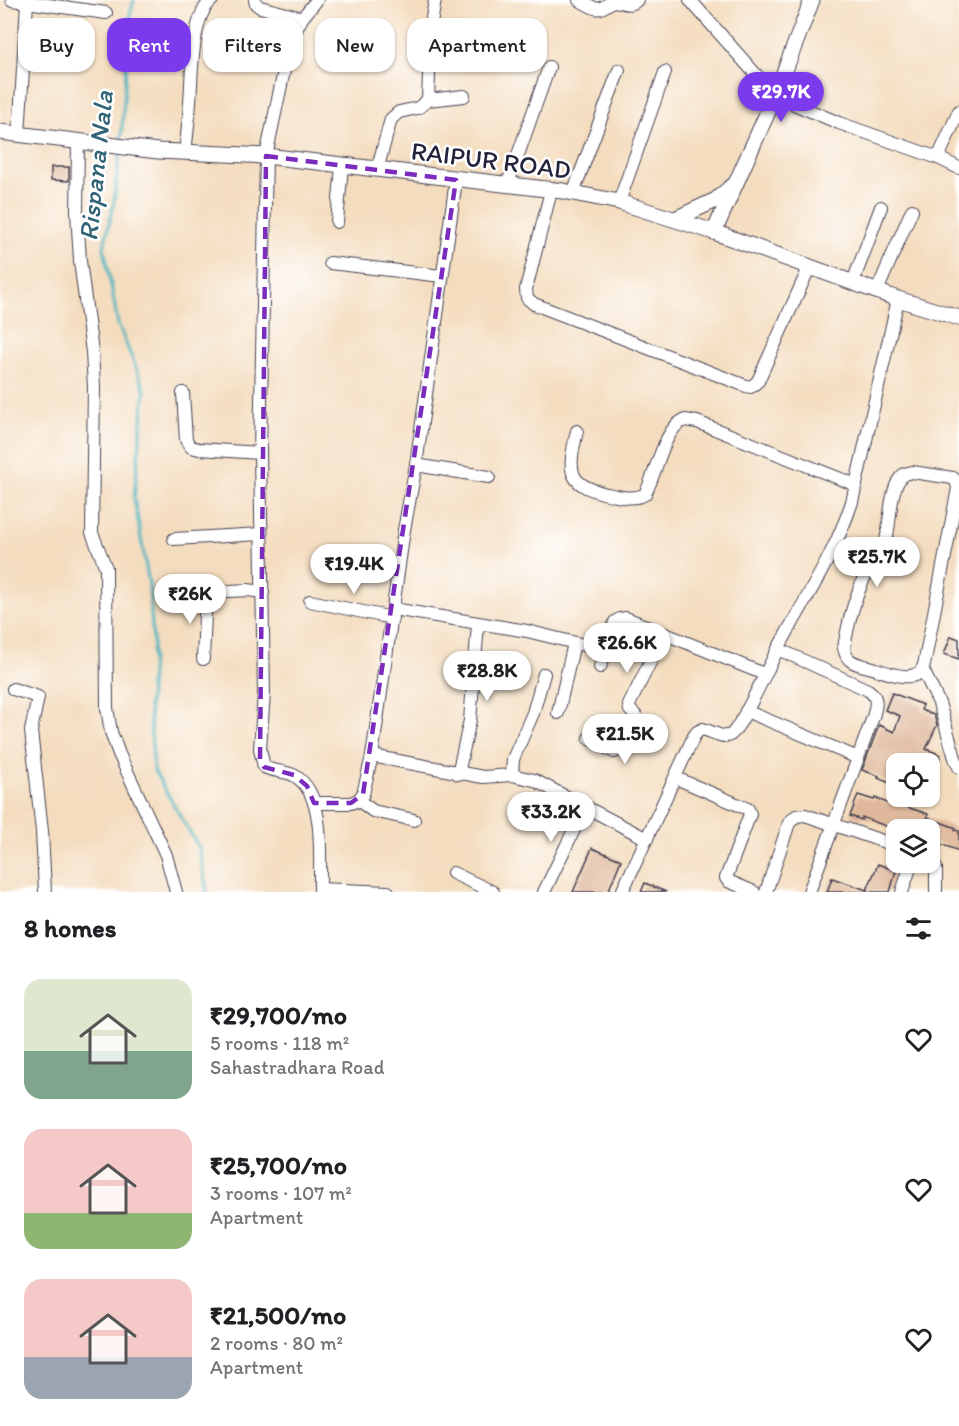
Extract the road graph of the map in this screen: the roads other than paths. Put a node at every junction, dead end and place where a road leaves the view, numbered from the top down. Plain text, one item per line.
1 (12, 0) edge
2 (212, 0) edge
3 (255, 0) edge
4 (316, 0) edge
5 (435, 0) edge
6 (579, 0) edge
7 (637, 0) edge
8 (690, 0) edge
9 (812, 0) edge
10 (27, 3) junction
11 (106, 14) dead end
12 (302, 18) joint
13 (549, 67) dead end
14 (618, 70) dead end
15 (284, 72) edge
16 (665, 72) dead end
17 (464, 96) dead end
18 (775, 96) junction
19 (428, 100) junction
20 (959, 111) edge
21 (0, 132) edge
22 (19, 135) junction
23 (78, 142) junction
24 (185, 153) junction
25 (266, 156) junction
26 (938, 158) junction
27 (342, 166) junction
28 (959, 168) edge
29 (377, 170) junction
30 (456, 180) junction
31 (735, 183) junction
32 (507, 186) junction
33 (551, 191) junction
34 (573, 193) junction
35 (619, 201) junction
36 (881, 207) dead end
37 (912, 210) dead end
38 (675, 219) junction
39 (337, 222) dead end
40 (714, 232) junction
41 (330, 263) dead end
42 (810, 266) junction
43 (442, 276) junction
44 (853, 282) junction
45 (877, 291) junction
46 (898, 299) junction
47 (959, 318) edge
48 (183, 393) dead end
49 (577, 431) dead end
50 (260, 453) junction
51 (416, 465) junction
52 (489, 477) dead end
53 (856, 485) junction
54 (261, 534) junction
55 (174, 539) dead end
56 (206, 592) junction
57 (263, 592) junction
58 (174, 594) dead end
59 (310, 601) dead end
60 (392, 613) junction
61 (478, 625) junction
62 (664, 634) junction
63 (574, 643) junction
64 (778, 649) junction
65 (604, 650) junction
66 (204, 659) dead end
67 (600, 667) dead end
68 (923, 670) junction
69 (544, 674) dead end
70 (764, 674) junction
71 (13, 689) dead end
72 (747, 711) junction
73 (558, 713) dead end
74 (589, 738) dead end
75 (372, 756) junction
76 (858, 758) junction
77 (959, 767) edge
78 (458, 774) junction
79 (512, 775) junction
80 (676, 778) junction
81 (358, 800) junction
82 (314, 803) junction
83 (585, 807) junction
84 (414, 820) dead end
85 (835, 825) junction
86 (647, 839) junction
87 (886, 842) edge
88 (453, 873) dead end
89 (908, 873) edge
90 (936, 873) edge
91 (320, 890) edge
92 (45, 892) edge
93 (176, 892) edge
94 (388, 892) edge
95 (494, 892) edge
96 (543, 892) edge
97 (622, 892) edge
98 (754, 892) edge
99 (766, 892) edge
100 (809, 892) edge
101 (902, 892) edge
102 (936, 892) edge

1 - 10 street
2 - 24 street
3 - 12 street
4 - 12 street
5 - 19 street
6 - 7 street
8 - 18 street
9 - 18 main road
10 - 11 street
10 - 22 street
13 - 32 street
14 - 34 street
15 - 25 street
16 - 35 street
17 - 19 street
18 - 26 street
18 - 31 main road
19 - 29 street
20 - 26 street
21 - 22 main road, RAIPUR ROAD
22 - 23 main road, RAIPUR ROAD
23 - 24 main road, RAIPUR ROAD
23 - 93 street
24 - 25 main road, RAIPUR ROAD
25 - 27 main road, RAIPUR ROAD
25 - 50 street
26 - 28 street
27 - 29 main road, RAIPUR ROAD
27 - 39 street
29 - 30 main road, RAIPUR ROAD
30 - 32 main road, RAIPUR ROAD
30 - 43 street
31 - 38 main road
31 - 40 main road
32 - 33 main road, RAIPUR ROAD
33 - 34 main road, RAIPUR ROAD
33 - 42 street
34 - 35 main road, RAIPUR ROAD
35 - 38 main road, RAIPUR ROAD
36 - 44 street
37 - 45 street
38 - 40 main road, RAIPUR ROAD
40 - 42 main road, RAIPUR ROAD
41 - 43 street
42 - 44 main road, RAIPUR ROAD
43 - 51 street
44 - 45 main road, RAIPUR ROAD
45 - 46 main road, RAIPUR ROAD
46 - 47 main road, RAIPUR ROAD
46 - 53 street
48 - 50 street
49 - 53 street
50 - 54 street
51 - 52 street
51 - 60 street
53 - 64 street
54 - 55 street
54 - 57 street
56 - 57 street
56 - 58 street
56 - 66 street
57 - 82 street
59 - 60 street
60 - 61 street
60 - 75 street
61 - 63 street
61 - 78 street
62 - 65 street
62 - 70 street
62 - 74 street
63 - 65 street
63 - 73 street
64 - 70 street
64 - 76 street
65 - 67 street
68 - 68 street
68 - 77 street
69 - 79 street
70 - 72 street
71 - 92 street
72 - 76 street
72 - 80 street
75 - 78 street
75 - 81 street
76 - 85 street
78 - 79 street
79 - 83 street
80 - 86 street
80 - 98 street
81 - 82 street
81 - 84 street
82 - 91 street
83 - 86 street
83 - 96 street
85 - 87 street
85 - 99 street
85 - 100 street
86 - 97 street
88 - 95 street
89 - 101 street
90 - 102 street
91 - 94 street

